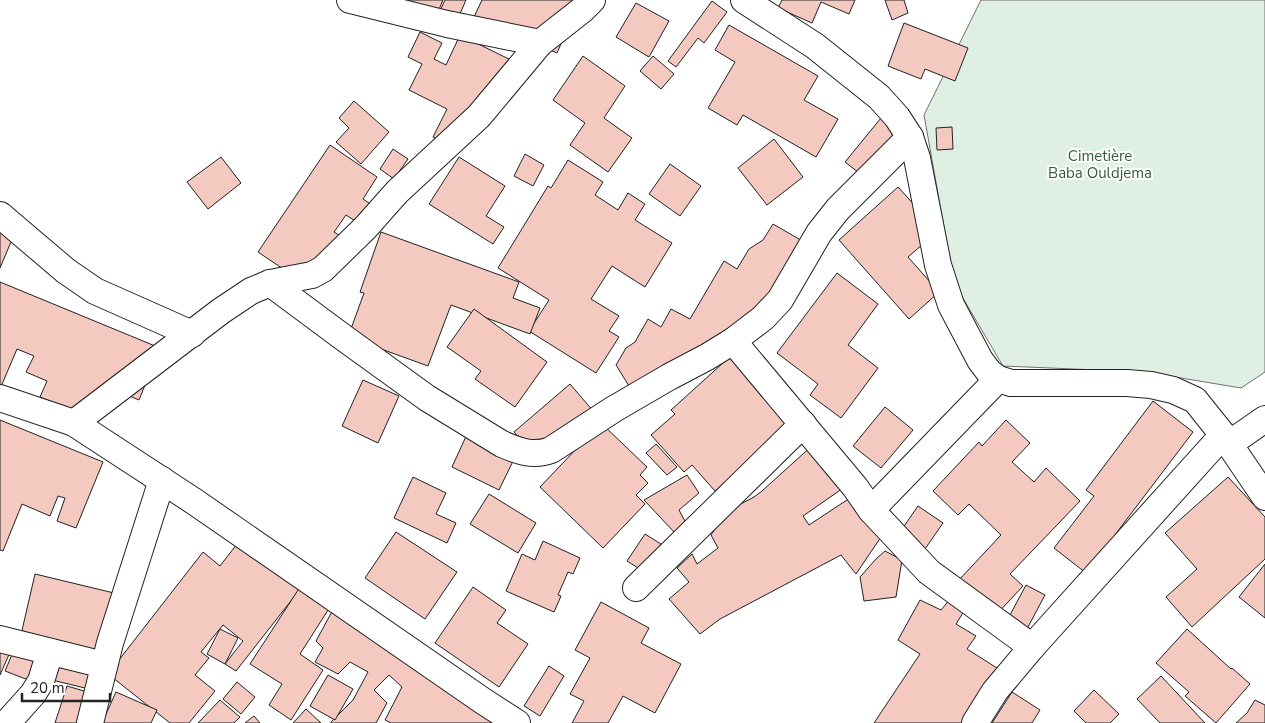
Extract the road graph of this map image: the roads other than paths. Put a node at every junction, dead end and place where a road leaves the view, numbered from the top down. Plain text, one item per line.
1 (350, 0) edge
2 (592, 0) edge
3 (744, 0) edge
4 (540, 43) junction
5 (910, 137) junction
6 (0, 215) edge
7 (270, 283) junction
8 (192, 334) junction
9 (733, 341) junction
10 (998, 378) junction
11 (0, 398) edge
12 (1265, 419) edge
13 (74, 423) junction
14 (803, 424) junction
15 (1226, 440) junction
16 (162, 480) junction
17 (1264, 494) edge
18 (871, 510) junction
19 (636, 588) dead end
20 (0, 639) edge
21 (1032, 647) junction
22 (50, 652) junction
23 (104, 665) junction
24 (7, 723) edge
25 (90, 723) edge
26 (517, 723) edge
27 (975, 723) edge

1 - 4 street
2 - 4 street
3 - 5 street
4 - 7 street
5 - 9 street
5 - 10 street
6 - 8 street
7 - 8 street
7 - 9 street
8 - 13 street
9 - 14 street
10 - 15 street
10 - 18 street
11 - 13 street
12 - 15 street
13 - 16 street
14 - 18 street
14 - 19 street
15 - 17 street
15 - 21 street
16 - 23 street
16 - 26 street
18 - 21 street
20 - 22 street
21 - 27 street
22 - 23 street
22 - 24 street
23 - 25 street

